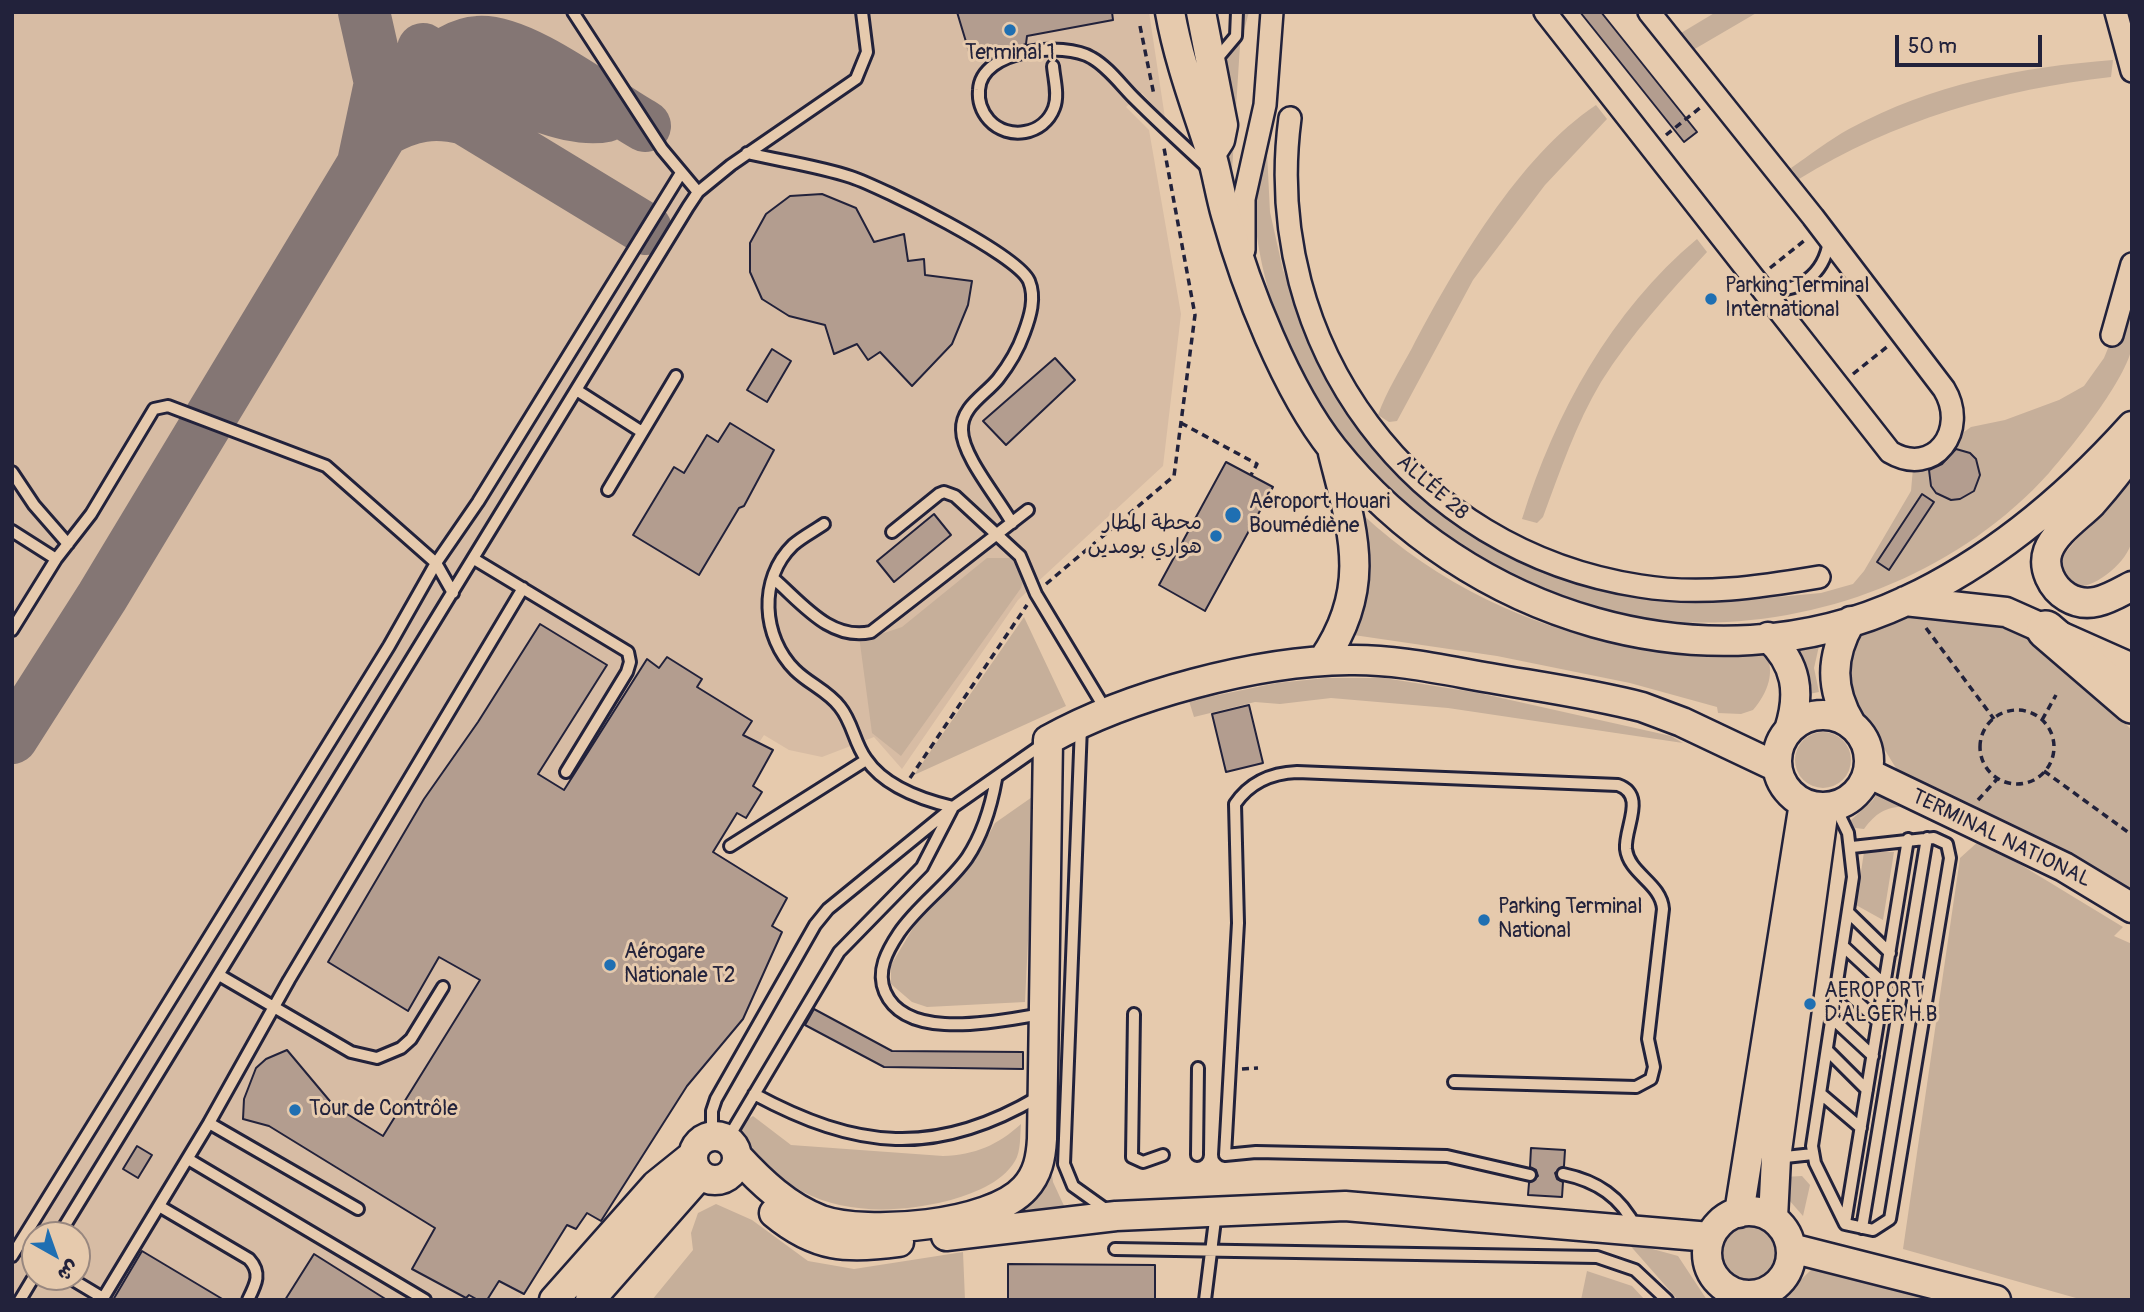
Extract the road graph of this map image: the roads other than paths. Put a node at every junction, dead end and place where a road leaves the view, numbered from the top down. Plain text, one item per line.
1 (573, 12) edge
2 (862, 12) edge
3 (1170, 12) edge
4 (1200, 12) edge
5 (1237, 12) edge
6 (1267, 12) edge
7 (1279, 12) edge
8 (1545, 12) edge
9 (1649, 12) edge
10 (2116, 12) edge
11 (1213, 63) junction
12 (1053, 66) dead end
13 (2132, 71) edge
14 (1267, 81) junction
15 (1290, 118) dead end
16 (747, 153) junction
17 (1213, 164) junction
18 (681, 173) junction
19 (698, 192) junction
20 (1825, 233) junction
21 (2132, 264) edge
22 (1758, 284) junction
23 (1253, 293) junction
24 (2112, 335) dead end
25 (676, 376) dead end
26 (578, 391) junction
27 (2132, 426) edge
28 (642, 432) junction
29 (1331, 447) junction
30 (2132, 452) edge
31 (12, 472) edge
32 (608, 490) dead end
33 (1028, 510) dead end
34 (1012, 523) junction
35 (824, 524) dead end
36 (12, 531) edge
37 (892, 532) dead end
38 (998, 534) junction
39 (68, 544) junction
40 (56, 559) junction
41 (474, 559) junction
42 (436, 563) junction
43 (1819, 577) dead end
44 (773, 578) junction
45 (2132, 586) edge
46 (523, 588) junction
47 (453, 593) junction
48 (1905, 601) junction
49 (1851, 621) junction
50 (12, 630) edge
51 (2046, 630) junction
52 (1768, 637) junction
53 (1323, 660) junction
54 (2132, 668) edge
55 (2132, 704) edge
56 (1107, 712) junction
57 (1081, 723) junction
58 (1851, 724) junction
59 (1789, 730) junction
60 (1048, 740) junction
61 (866, 760) junction
62 (1777, 767) junction
63 (566, 772) dead end
64 (1868, 772) junction
65 (996, 779) junction
66 (1821, 806) junction
67 (953, 807) junction
68 (1927, 838) junction
69 (1908, 839) junction
70 (730, 846) dead end
71 (1852, 847) junction
72 (2132, 908) edge
73 (1848, 912) junction
74 (1843, 946) junction
75 (1890, 953) junction
76 (219, 975) junction
77 (1837, 983) junction
78 (1885, 985) junction
79 (443, 987) dead end
80 (274, 1007) junction
81 (1043, 1014) junction
82 (1134, 1014) dead end
83 (1832, 1018) junction
84 (1878, 1021) junction
85 (1828, 1051) junction
86 (1874, 1056) junction
87 (1198, 1069) dead end
88 (1454, 1082) dead end
89 (1867, 1090) junction
90 (754, 1094) junction
91 (1821, 1094) junction
92 (1042, 1095) junction
93 (209, 1123) junction
94 (1861, 1128) junction
95 (1813, 1154) junction
96 (1163, 1155) dead end
97 (1197, 1155) dead end
98 (716, 1156) junction
99 (1776, 1158) junction
100 (188, 1159) junction
101 (1563, 1174) dead end
102 (1530, 1175) dead end
103 (159, 1206) junction
104 (358, 1209) dead end
105 (1216, 1212) junction
106 (1739, 1213) junction
107 (1116, 1216) junction
108 (1773, 1219) junction
109 (69, 1221) edge
110 (1845, 1224) junction
111 (1863, 1228) junction
112 (1638, 1231) junction
113 (1710, 1237) junction
114 (1791, 1248) junction
115 (1115, 1249) dead end
116 (1211, 1250) junction
117 (12, 1256) edge
118 (1729, 1295) edge
119 (103, 1299) edge
120 (248, 1300) edge
121 (425, 1300) edge
122 (554, 1300) edge
123 (590, 1300) edge
124 (1205, 1300) edge
125 (1667, 1300) edge
126 (1996, 1300) edge

1 - 18 lane
2 - 16 lane
3 - 17 street
4 - 11 street
5 - 11 lane
6 - 14 street
7 - 14 street
8 - 22 street
9 - 20 street
10 - 13 street
11 - 17 street
12 - 17 lane
14 - 23 street
15 - 43 street, ALLÉE 28
16 - 19 lane
16 - 34 lane
17 - 23 street
18 - 19 lane
18 - 42 lane
19 - 26 lane
20 - 22 lane
20 - 22 street
21 - 24 street
23 - 29 street
25 - 28 lane
26 - 28 lane
26 - 41 lane
27 - 48 street
28 - 32 lane
29 - 52 street
29 - 53 street
30 - 45 street
31 - 39 lane
33 - 34 lane
34 - 38 lane
35 - 44 lane
36 - 40 lane
37 - 38 lane
38 - 44 lane
38 - 56 lane
39 - 40 lane
39 - 42 lane
40 - 50 lane
41 - 46 lane
41 - 47 lane
42 - 47 lane
42 - 117 lane
44 - 61 lane
46 - 63 lane
46 - 80 lane
47 - 76 lane
48 - 49 street
48 - 51 street
49 - 52 street
49 - 58 street
51 - 54 street
51 - 55 highway
52 - 59 street
53 - 56 street
53 - 62 street
56 - 57 street
57 - 60 street
57 - 107 lane
58 - 59 street
58 - 64 street
59 - 62 street
60 - 65 lane
60 - 81 street
61 - 67 lane
61 - 70 lane
62 - 66 street
64 - 66 street
64 - 72 street, TERMINAL NATIONAL
65 - 67 lane
65 - 81 lane
66 - 71 lane
66 - 99 street
66 - 106 street
67 - 90 lane
67 - 98 lane
68 - 69 lane
68 - 111 lane
68 - 111 lane
69 - 71 lane
69 - 75 lane
71 - 73 lane
73 - 74 lane
73 - 75 lane
74 - 77 lane
74 - 78 lane
75 - 78 lane
76 - 80 lane
76 - 109 lane
77 - 83 lane
77 - 84 lane
78 - 84 lane
79 - 80 lane
80 - 93 lane
81 - 92 street
82 - 96 lane
83 - 85 lane
83 - 86 lane
84 - 86 lane
85 - 89 lane
85 - 91 lane
86 - 89 lane
87 - 97 lane
88 - 102 lane
89 - 94 lane
90 - 92 lane
90 - 98 lane
91 - 94 lane
91 - 95 lane
92 - 98 street
93 - 100 lane
93 - 104 lane
94 - 110 lane
95 - 99 lane
95 - 110 lane
98 - 107 street
98 - 122 street
98 - 123 street
99 - 108 street
100 - 103 lane
100 - 121 lane
101 - 112 lane
103 - 119 lane
103 - 120 lane
105 - 107 street
105 - 112 street
105 - 116 lane
106 - 108 street
106 - 113 street
108 - 114 street
110 - 111 lane
112 - 113 street
113 - 118 street
114 - 118 street
114 - 126 street
115 - 116 lane
116 - 124 lane
116 - 125 lane

